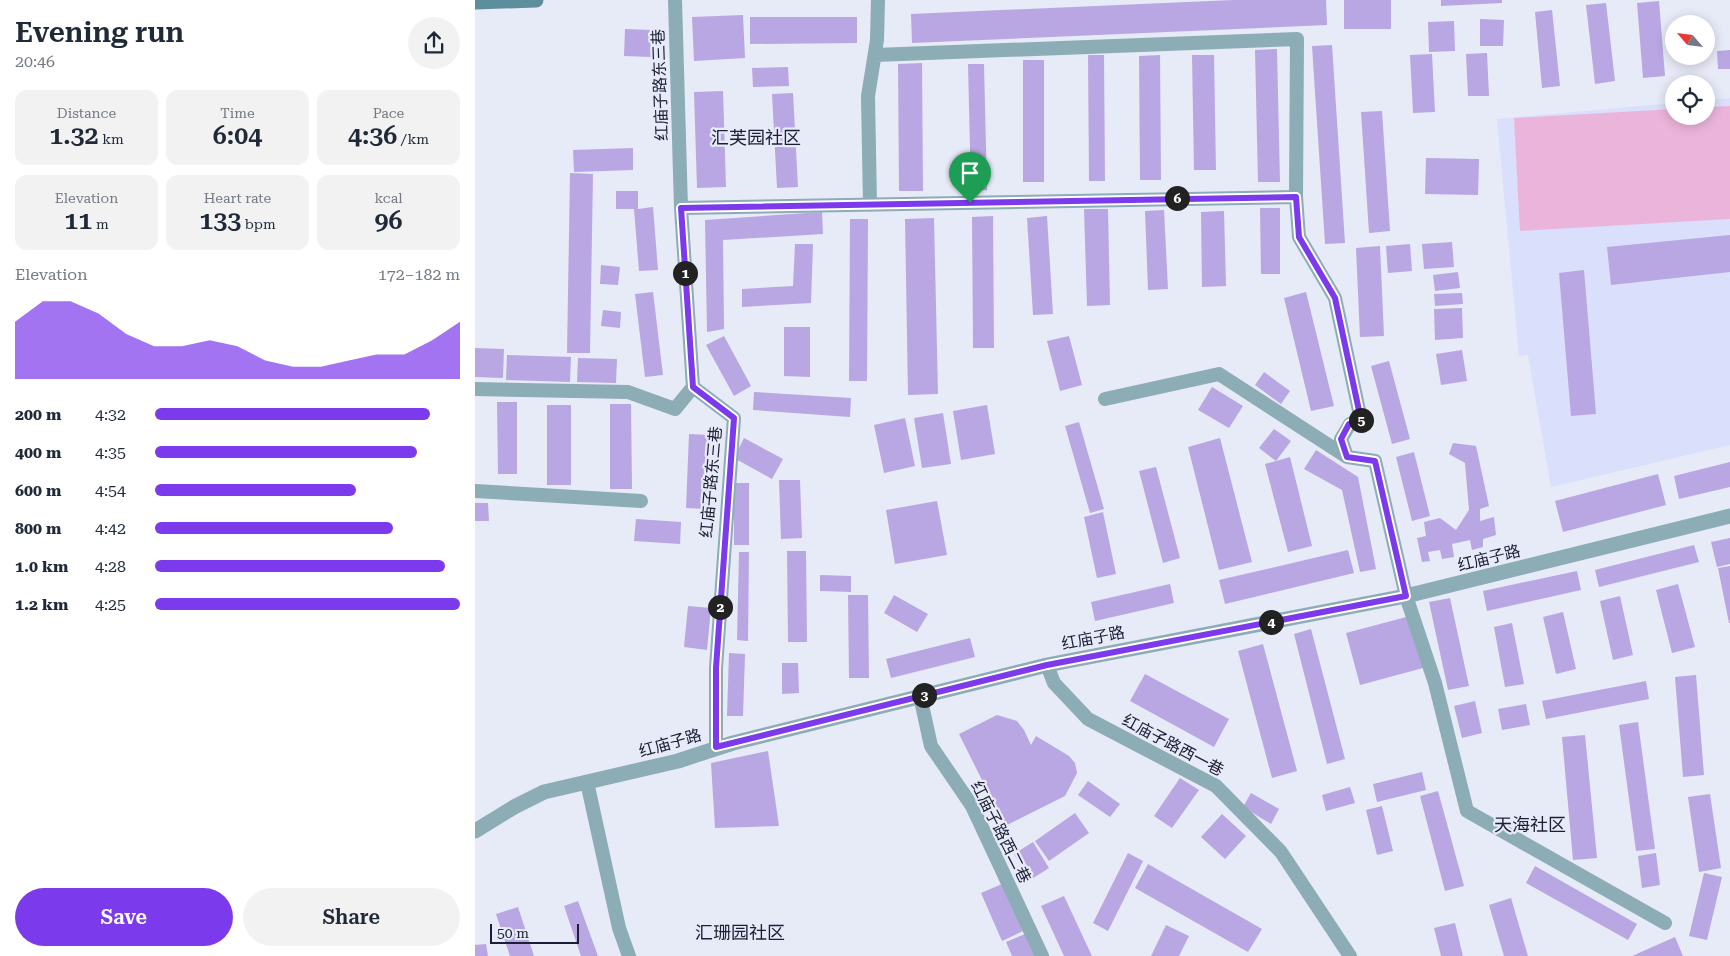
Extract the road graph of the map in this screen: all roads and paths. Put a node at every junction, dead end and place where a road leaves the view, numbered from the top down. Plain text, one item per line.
1 (536, 0) edge
2 (675, 0) edge
3 (878, 0) edge
4 (475, 2) edge
5 (875, 55) junction
6 (1296, 197) junction
7 (870, 205) junction
8 (681, 208) junction
9 (693, 387) junction
10 (475, 389) edge
11 (1105, 399) dead end
12 (1347, 457) junction
13 (475, 491) edge
14 (641, 501) dead end
15 (1730, 516) edge
16 (1406, 596) junction
17 (1047, 665) junction
18 (920, 696) junction
19 (716, 747) junction
20 (587, 782) junction
21 (475, 831) edge
22 (1665, 923) dead end
23 (629, 956) edge
24 (1042, 956) edge
25 (1350, 956) edge

1 - 4 main road
2 - 8 street, 红庙子路东三巷
3 - 5 street
5 - 6 street
5 - 7 street
6 - 7 street
6 - 12 street
7 - 8 street
8 - 9 street, 红庙子路东三巷
9 - 10 street
9 - 19 street, 红庙子路东三巷
11 - 12 street
12 - 16 street
13 - 14 street
15 - 16 street, 红庙子路
16 - 17 street, 红庙子路
16 - 22 street
17 - 18 street, 红庙子路
17 - 25 street, 红庙子路西一巷
18 - 19 street, 红庙子路
18 - 24 street, 红庙子路西二巷
19 - 20 street, 红庙子路
20 - 21 street, 红庙子路
20 - 23 street

